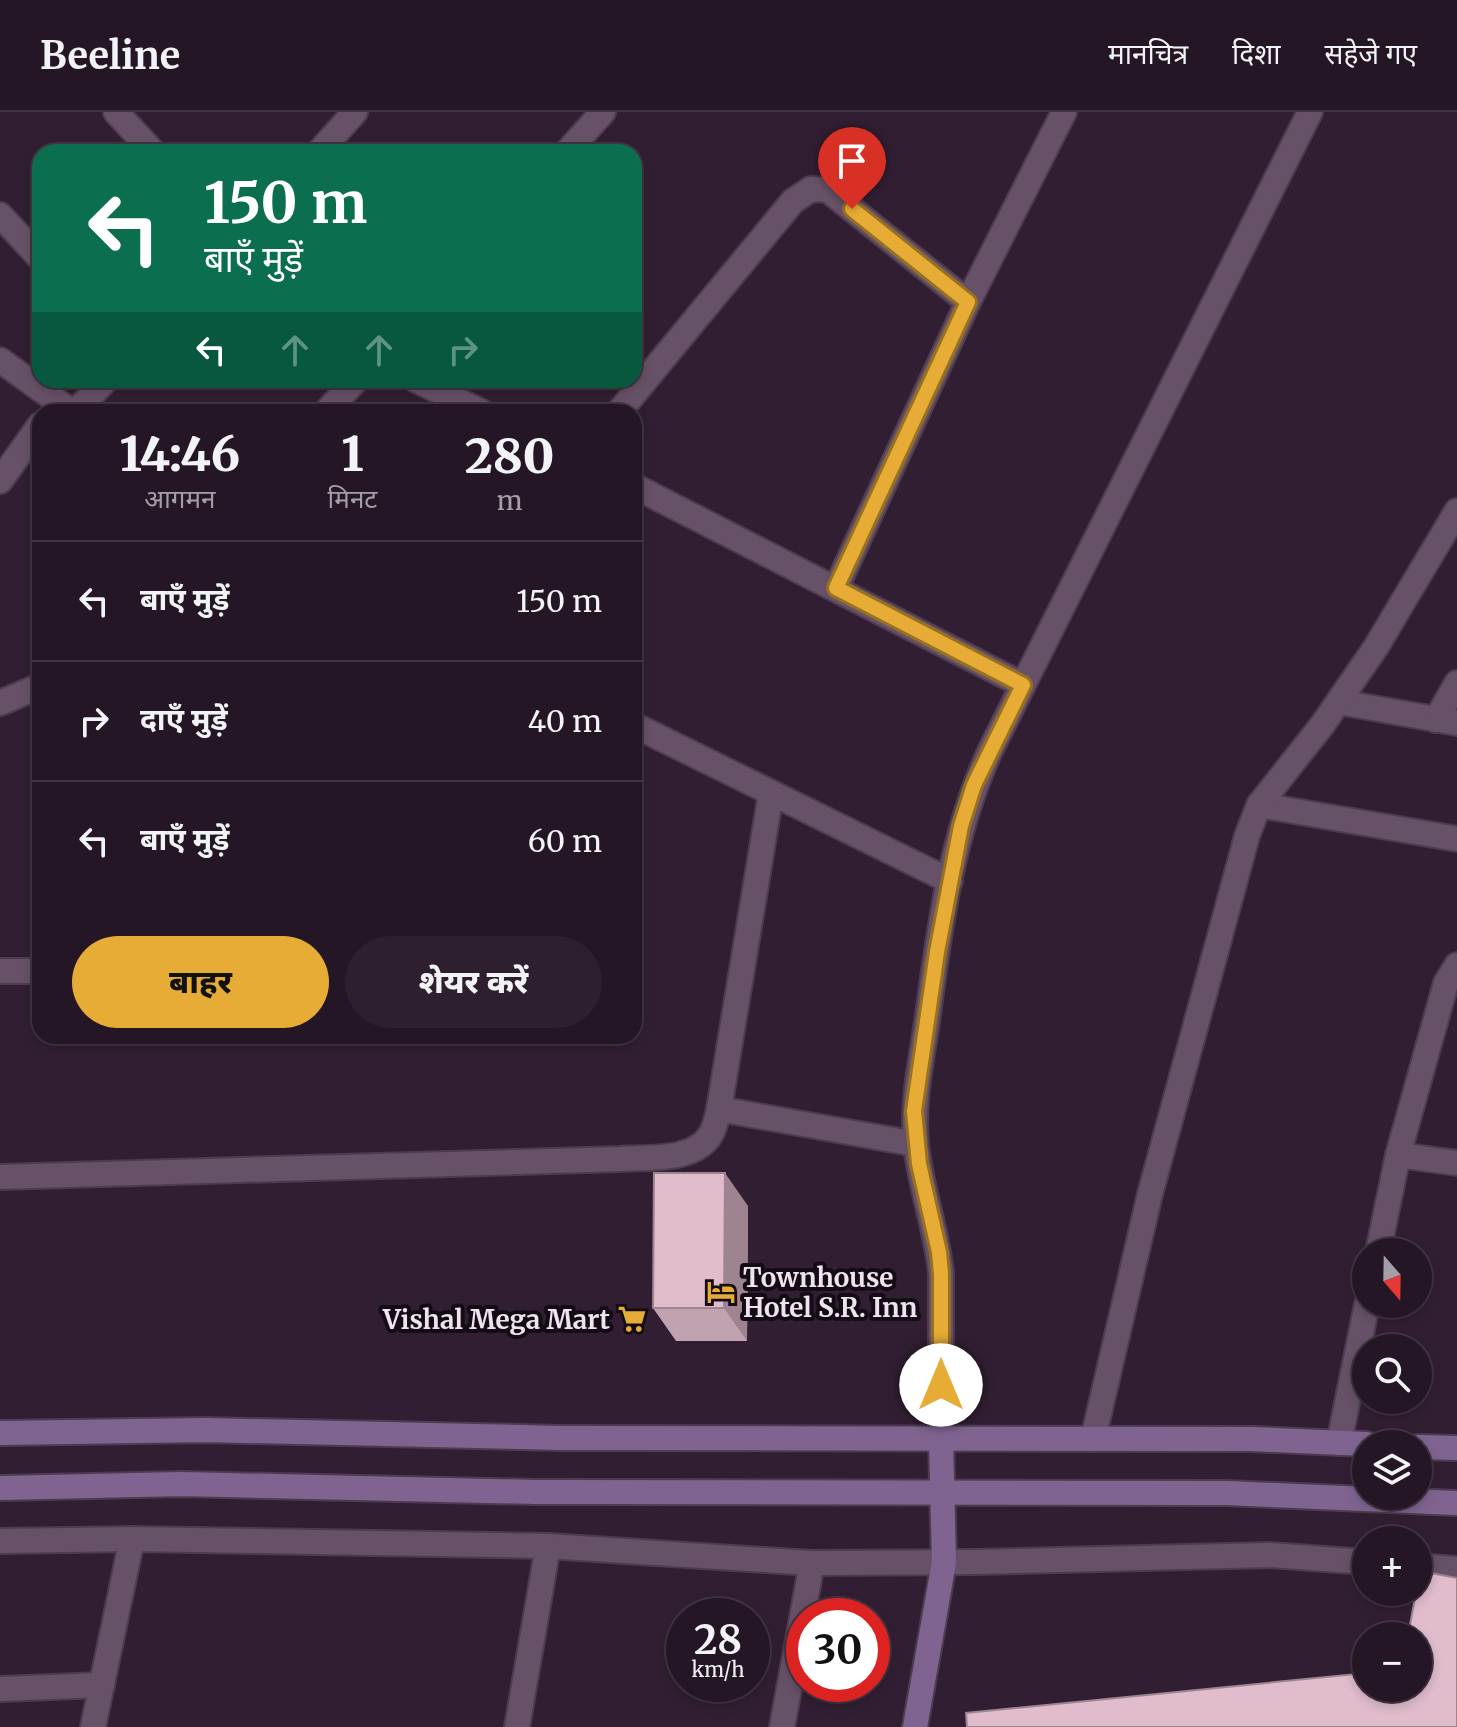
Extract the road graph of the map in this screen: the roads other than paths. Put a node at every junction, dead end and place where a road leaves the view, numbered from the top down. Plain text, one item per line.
1 (116, 112) edge
2 (603, 112) edge
3 (1064, 112) edge
4 (1310, 112) edge
5 (344, 116) edge
6 (146, 144) edge
7 (325, 144) edge
8 (574, 144) edge
9 (0, 215) edge
10 (32, 249) edge
11 (968, 302) junction
12 (0, 360) edge
13 (642, 384) edge
14 (32, 385) edge
15 (36, 388) edge
16 (94, 388) edge
17 (348, 388) edge
18 (432, 388) edge
19 (639, 388) edge
20 (57, 404) edge
21 (70, 404) edge
22 (334, 404) edge
23 (466, 404) edge
24 (626, 404) edge
25 (32, 436) edge
26 (0, 481) edge
27 (642, 490) edge
28 (1457, 511) edge
29 (836, 588) junction
30 (1457, 683) edge
31 (1023, 685) junction
32 (32, 689) edge
33 (1339, 702) junction
34 (0, 703) edge
35 (1447, 721) edge
36 (642, 729) edge
37 (771, 793) junction
38 (1259, 805) junction
39 (1457, 839) edge
40 (950, 881) junction
41 (1457, 965) edge
42 (0, 971) edge
43 (32, 971) edge
44 (719, 1109) junction
45 (916, 1144) junction
46 (1398, 1155) junction
47 (1457, 1163) edge
48 (0, 1177) edge
49 (1381, 1238) edge
50 (1364, 1318) edge
51 (0, 1433) edge
52 (1093, 1439) junction
53 (941, 1440) junction
54 (1339, 1443) junction
55 (1352, 1443) edge
56 (1432, 1447) edge
57 (1457, 1448) edge
58 (0, 1488) edge
59 (944, 1492) junction
60 (1457, 1503) edge
61 (132, 1539) junction
62 (0, 1541) edge
63 (548, 1546) junction
64 (1352, 1561) edge
65 (944, 1562) junction
66 (812, 1563) junction
67 (1432, 1567) edge
68 (1457, 1569) edge
69 (102, 1685) junction
70 (0, 1689) edge
71 (93, 1727) edge
72 (517, 1727) edge
73 (782, 1727) edge
74 (915, 1727) edge

1 - 6 street
2 - 8 street
3 - 11 street
4 - 31 street
5 - 7 street
9 - 10 street
11 - 13 street
11 - 29 street
12 - 14 street
15 - 20 street
16 - 21 street
17 - 22 street
18 - 23 street
19 - 24 street
25 - 26 street
27 - 29 street
28 - 33 street
29 - 31 street
30 - 35 street
31 - 40 street
32 - 34 street
33 - 35 street
33 - 38 street
36 - 37 street
37 - 40 street
37 - 44 street
38 - 39 street
38 - 52 street
40 - 45 street
41 - 46 street
42 - 43 street
44 - 45 street
44 - 48 street
45 - 53 street
46 - 47 street
46 - 49 street
50 - 54 street
51 - 53 street
52 - 53 street
52 - 54 street
53 - 59 street
54 - 55 street
56 - 57 street
58 - 59 street
59 - 60 street
59 - 65 street
61 - 62 street
61 - 63 street
61 - 69 street
63 - 66 street
63 - 72 street
64 - 65 street
65 - 66 street
65 - 74 street
66 - 73 street
67 - 68 street
69 - 70 street
69 - 71 street

